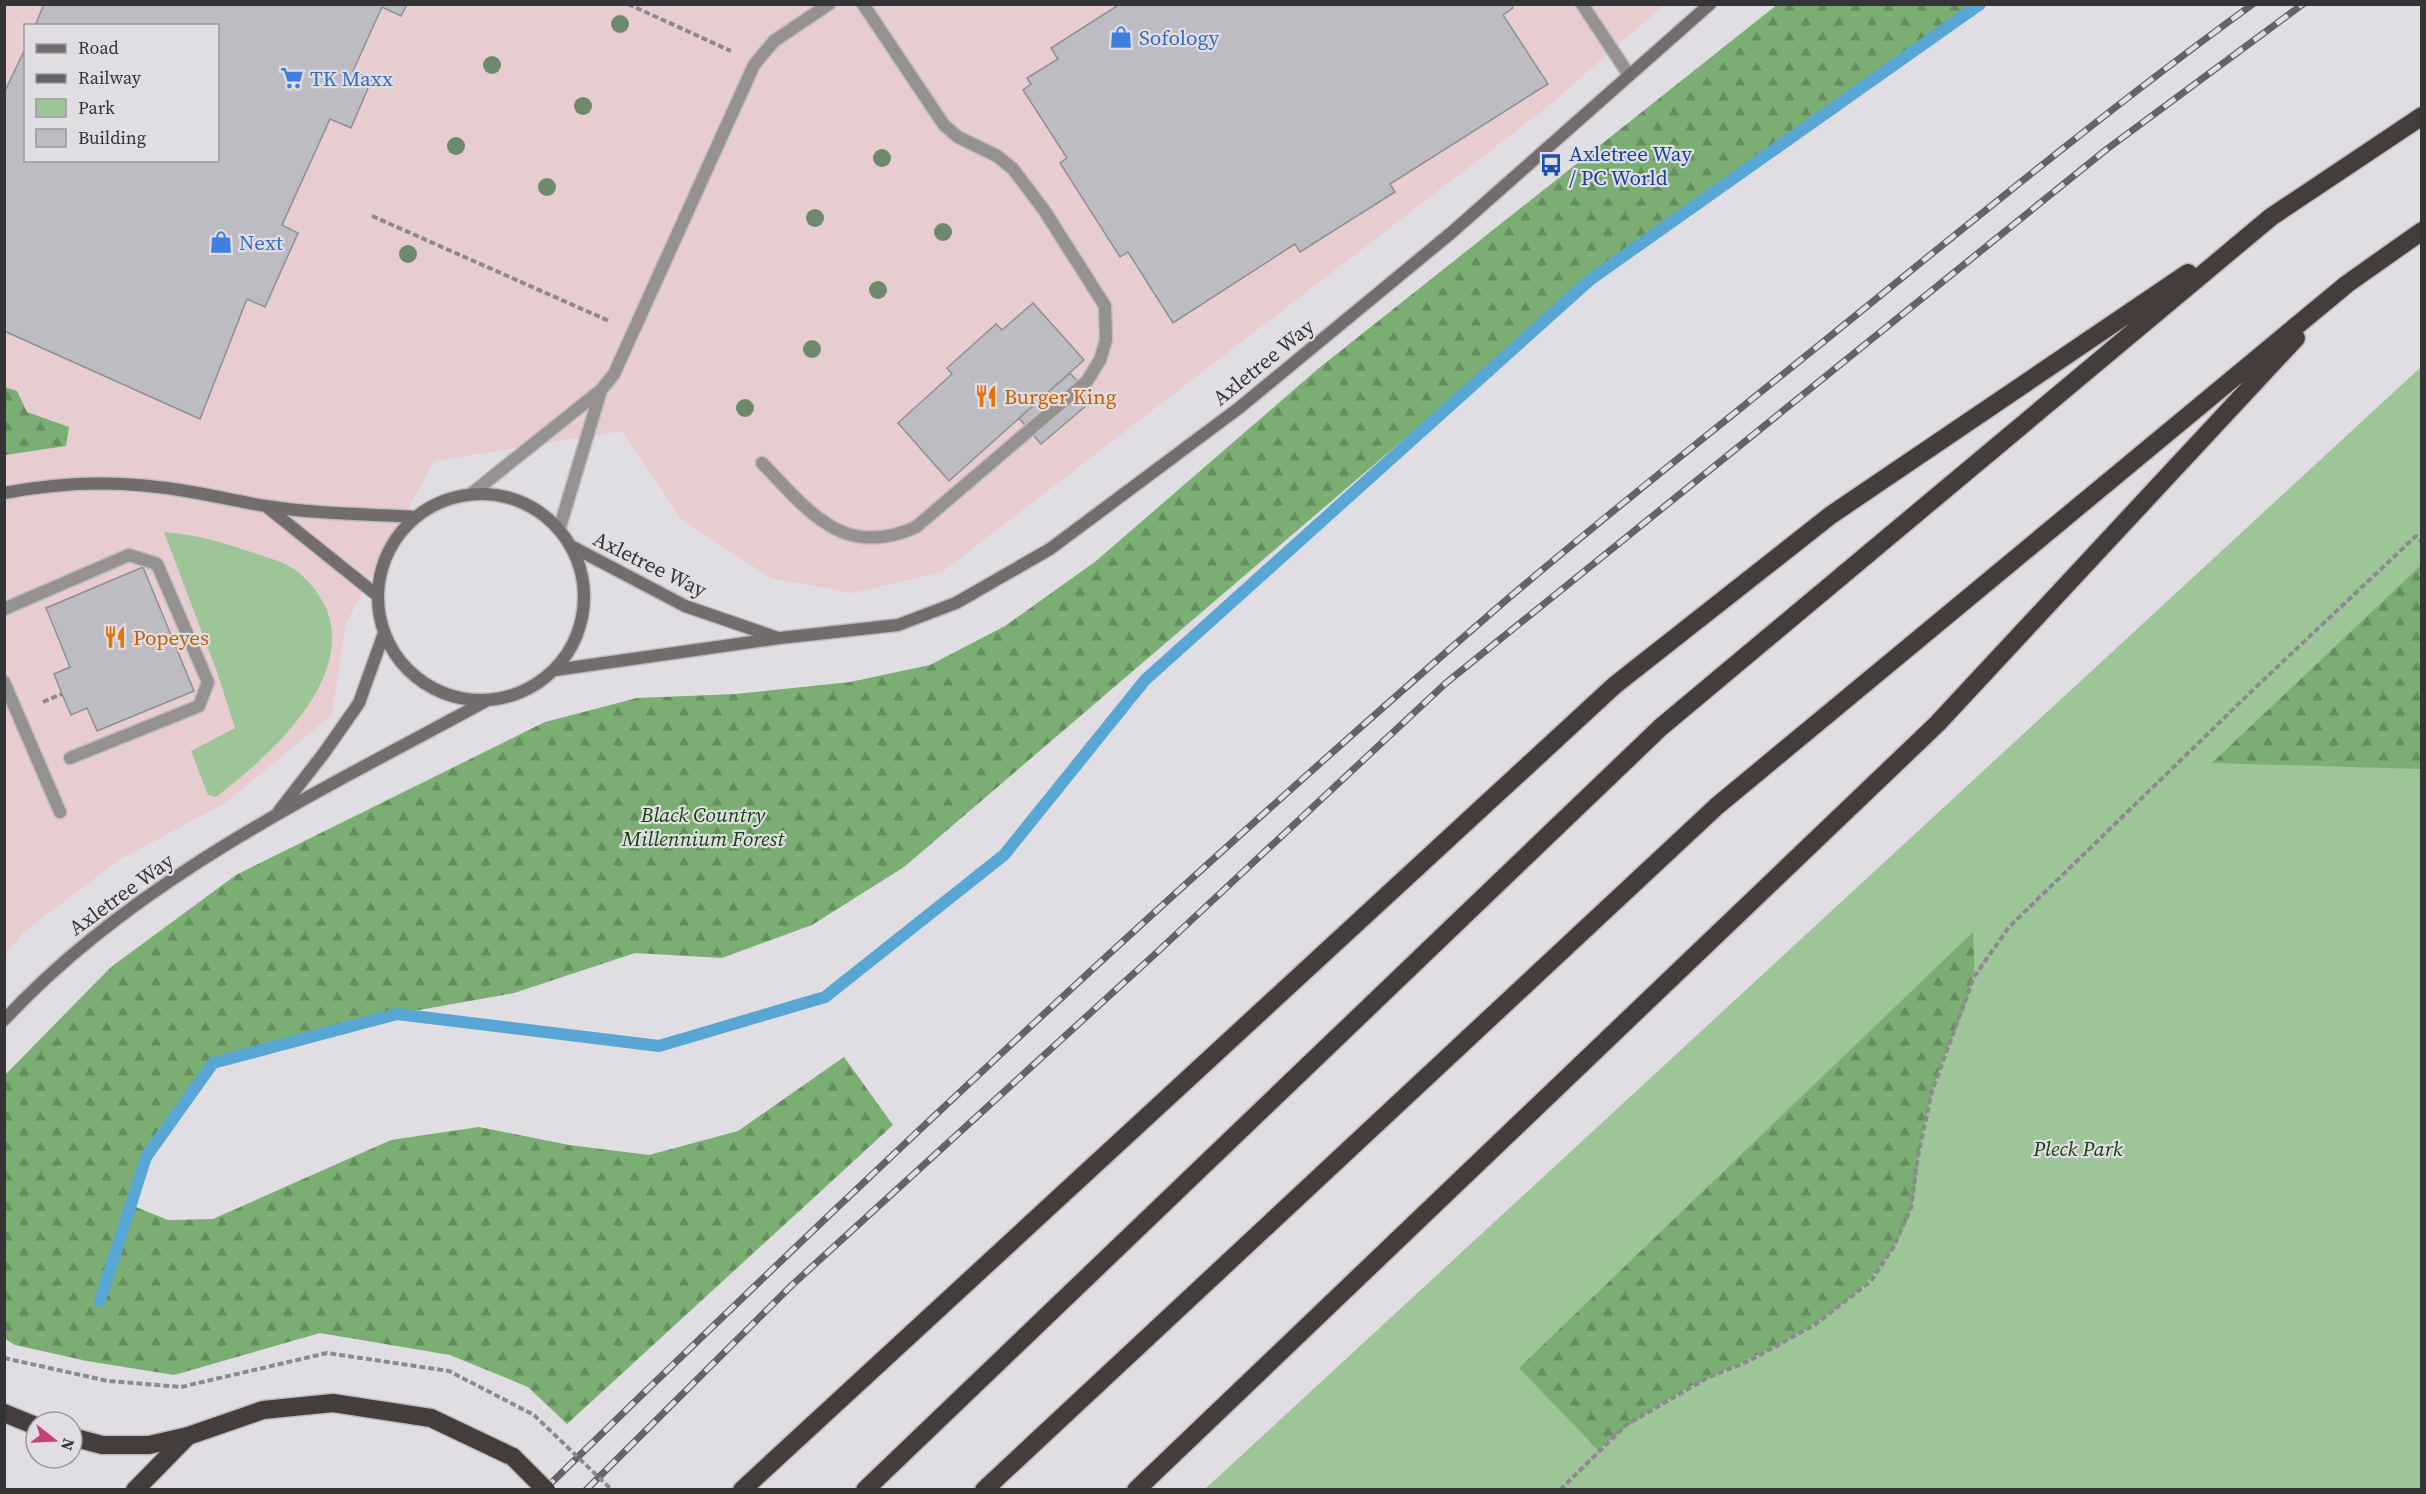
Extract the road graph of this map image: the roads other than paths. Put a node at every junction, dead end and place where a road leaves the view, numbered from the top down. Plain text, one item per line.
1 (829, 4) edge
2 (863, 4) edge
3 (1582, 4) edge
4 (1710, 4) edge
5 (1629, 75) junction
6 (2421, 116) edge
7 (2271, 217) junction
8 (2421, 231) edge
9 (2347, 284) junction
10 (601, 390) junction
11 (762, 463) dead end
12 (4, 493) edge
13 (471, 494) junction
14 (267, 507) junction
15 (416, 517) junction
16 (560, 530) junction
17 (571, 546) junction
18 (378, 596) junction
19 (4, 609) edge
20 (384, 633) junction
21 (780, 638) junction
22 (555, 670) junction
23 (4, 682) edge
24 (486, 701) junction
25 (70, 758) dead end
26 (60, 812) dead end
27 (274, 816) junction
28 (4, 1020) edge
29 (4, 1413) edge
30 (24, 1421) edge
31 (188, 1436) junction
32 (84, 1440) edge
33 (135, 1490) edge
34 (546, 1490) edge
35 (742, 1490) edge
36 (865, 1490) edge
37 (984, 1490) edge
38 (1136, 1490) edge

1 - 10 lane
2 - 11 lane
3 - 5 lane
4 - 5 street, Axletree Way
5 - 21 street, Axletree Way
6 - 7 highway
7 - 35 highway
7 - 36 highway
8 - 9 highway
9 - 37 highway
9 - 38 highway
10 - 13 lane
10 - 16 lane
12 - 14 street
13 - 15 street
13 - 16 street
14 - 15 street
14 - 18 street
15 - 18 street
16 - 17 street
17 - 21 street, Axletree Way
17 - 22 street
18 - 20 street
19 - 25 lane
20 - 24 street
20 - 27 street, Axletree Way
21 - 22 street, Axletree Way
22 - 24 street
23 - 26 lane
24 - 27 street, Axletree Way
27 - 28 street, Axletree Way
29 - 30 highway
31 - 32 highway
31 - 33 highway
31 - 34 highway, bridge

